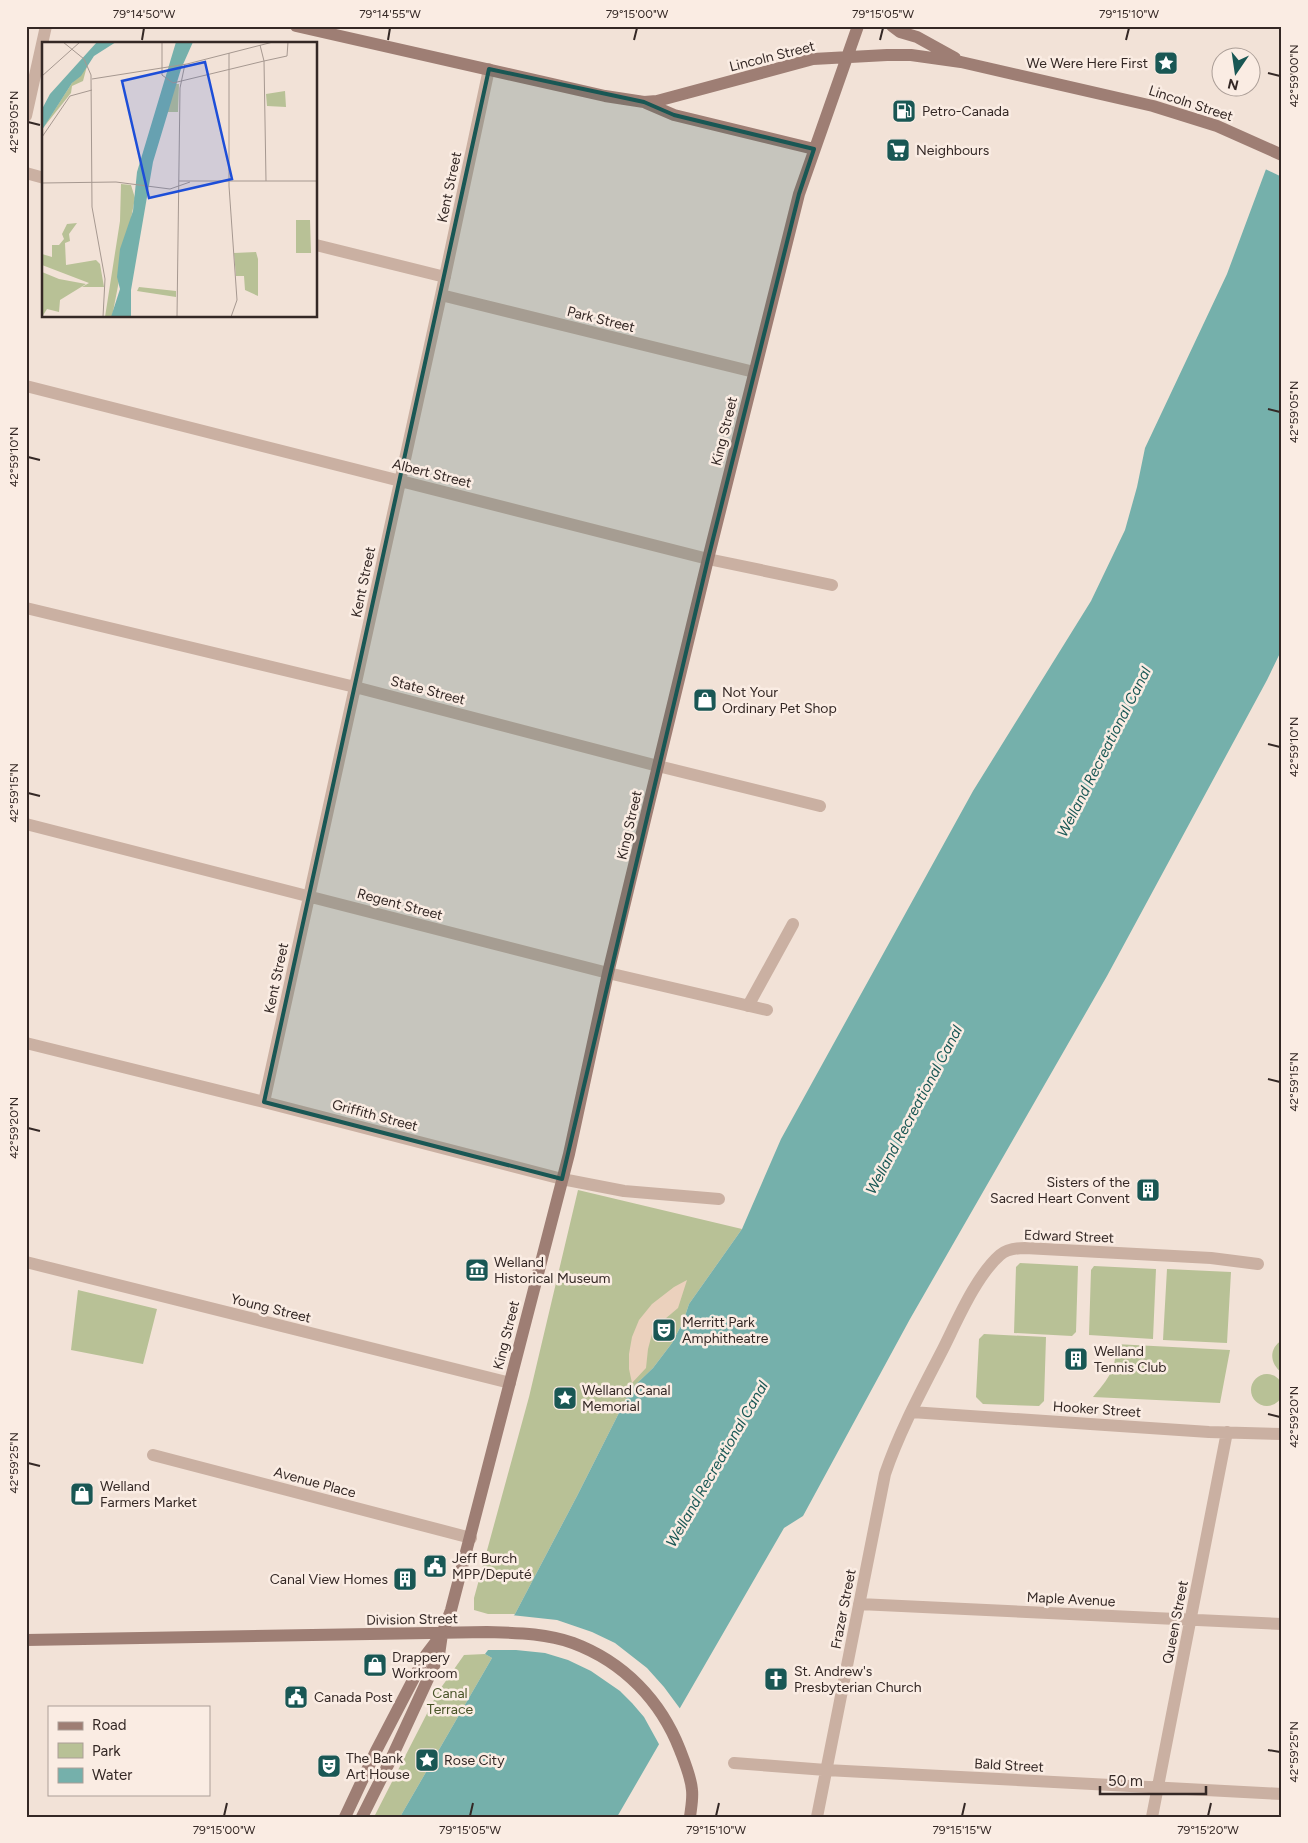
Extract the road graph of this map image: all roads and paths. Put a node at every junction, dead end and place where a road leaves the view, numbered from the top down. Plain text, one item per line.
1 (46, 26) edge
2 (296, 26) edge
3 (858, 26) edge
4 (892, 26) edge
5 (42, 42) edge
6 (42, 44) edge
7 (848, 56) junction
8 (961, 62) junction
9 (489, 69) junction
10 (644, 102) junction
11 (26, 116) edge
12 (814, 149) junction
13 (1282, 155) edge
14 (26, 173) edge
15 (42, 177) edge
16 (318, 245) edge
17 (445, 277) junction
18 (442, 296) junction
19 (754, 372) junction
20 (26, 386) edge
21 (401, 481) junction
22 (708, 559) junction
23 (832, 585) dead end
24 (26, 608) edge
25 (355, 687) junction
26 (658, 766) junction
27 (820, 806) dead end
28 (26, 824) edge
29 (309, 895) junction
30 (793, 924) dead end
31 (608, 973) junction
32 (748, 1006) junction
33 (767, 1010) dead end
34 (26, 1043) edge
35 (264, 1102) junction
36 (562, 1179) junction
37 (719, 1199) dead end
38 (26, 1262) edge
39 (1258, 1264) dead end
40 (510, 1383) junction
41 (911, 1412) junction
42 (1227, 1432) junction
43 (1282, 1434) edge
44 (153, 1455) dead end
45 (470, 1538) junction
46 (859, 1604) junction
47 (1191, 1620) junction
48 (1282, 1624) edge
49 (442, 1634) junction
50 (26, 1640) edge
51 (734, 1763) dead end
52 (826, 1770) junction
53 (1158, 1787) junction
54 (1282, 1794) edge
55 (345, 1817) edge
56 (362, 1817) edge
57 (690, 1817) edge
58 (817, 1817) edge
59 (1152, 1817) edge

1 - 5 street
2 - 9 main road, Lincoln Street
3 - 7 main road, King Street
4 - 8 main road
6 - 11 street
7 - 8 main road, Lincoln Street
7 - 10 main road, Lincoln Street
7 - 12 main road, King Street
8 - 13 main road, Lincoln Street
9 - 10 main road, Lincoln Street
9 - 17 street, Kent Street
10 - 12 main road
12 - 19 main road, King Street
14 - 15 street
16 - 17 street
17 - 18 street, Kent Street
18 - 19 street, Park Street
18 - 21 street, Kent Street
19 - 22 main road, King Street
20 - 21 street, Albert Street
21 - 22 street, Albert Street
21 - 25 street, Kent Street
22 - 23 street, Albert Street
22 - 26 main road, King Street
24 - 25 street, State Street
25 - 26 street, State Street
25 - 29 street, Kent Street
26 - 27 street, State Street
26 - 31 main road, King Street
28 - 29 street, Regent Street
29 - 31 street, Regent Street
29 - 35 street, Kent Street
30 - 32 street
31 - 32 street, Regent Street
31 - 36 main road, King Street
32 - 33 street, Regent Street
34 - 35 street, Griffith Street
35 - 36 street, Griffith Street
36 - 37 street, Griffith Street
36 - 40 main road, King Street
38 - 40 street, Young Street
39 - 41 street, Edward Street
40 - 45 main road, King Street
41 - 42 street, Hooker Street
41 - 46 street, Frazer Street
42 - 43 street, Hooker Street
42 - 47 street, Queen Street
44 - 45 street, Avenue Place
45 - 49 main road, King Street
46 - 47 street, Maple Avenue
46 - 52 street, Frazer Street
47 - 48 street, Maple Avenue
47 - 53 street, Queen Street
49 - 50 main road, Division Street
49 - 55 main road, King Street
49 - 56 main road, King Street
49 - 57 main road, Division Street
51 - 52 street, Bald Street
52 - 53 street, Bald Street
52 - 58 street, Frazer Street
53 - 54 street, Bald Street
53 - 59 street, Queen Street

